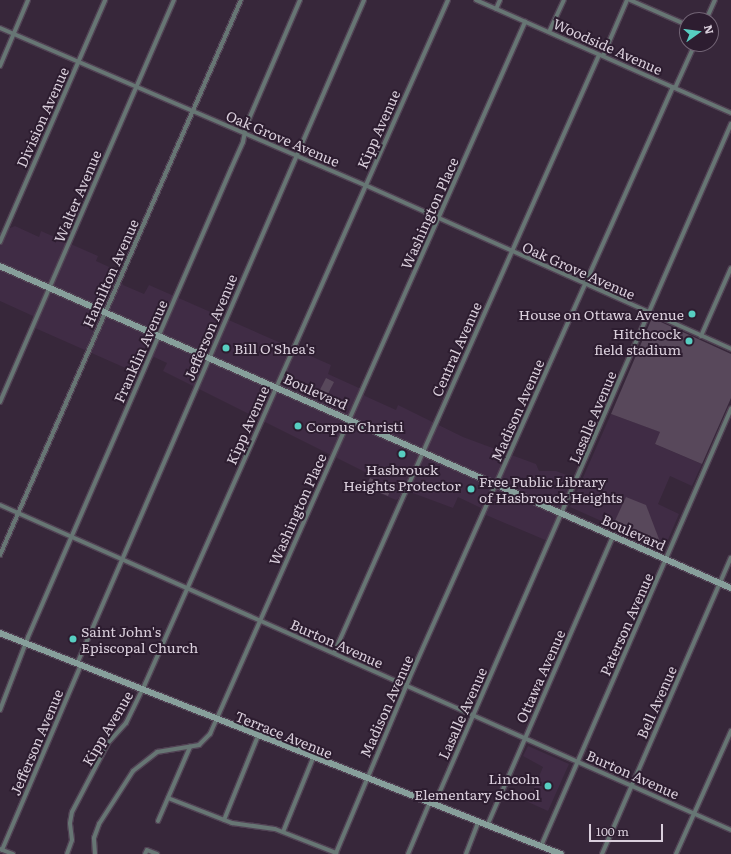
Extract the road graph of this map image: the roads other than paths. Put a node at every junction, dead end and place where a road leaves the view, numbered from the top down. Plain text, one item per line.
1 (28, 0) edge
2 (105, 0) edge
3 (174, 0) edge
4 (240, 0) edge
5 (300, 0) edge
6 (364, 0) edge
7 (448, 0) edge
8 (476, 0) edge
9 (500, 0) edge
10 (564, 0) edge
11 (627, 0) edge
12 (630, 0) edge
13 (715, 0) edge
14 (496, 9) junction
15 (710, 12) edge
16 (679, 21) edge
17 (526, 22) junction
18 (0, 28) edge
19 (549, 32) junction
20 (14, 34) junction
21 (691, 52) edge
22 (601, 55) junction
23 (78, 62) junction
24 (0, 66) edge
25 (136, 87) junction
26 (674, 88) junction
27 (193, 111) junction
28 (731, 113) edge
29 (731, 124) edge
30 (245, 134) junction
31 (297, 156) junction
32 (365, 185) junction
33 (438, 219) junction
34 (0, 242) edge
35 (511, 252) junction
36 (0, 266) edge
37 (731, 268) edge
38 (586, 285) junction
39 (49, 288) junction
40 (105, 312) junction
41 (649, 313) junction
42 (159, 336) junction
43 (701, 336) junction
44 (731, 349) edge
45 (209, 357) junction
46 (277, 386) junction
47 (0, 402) edge
48 (731, 409) edge
49 (350, 419) junction
50 (423, 451) junction
51 (496, 484) junction
52 (0, 505) edge
53 (18, 513) junction
54 (562, 513) junction
55 (613, 536) junction
56 (72, 537) junction
57 (0, 555) edge
58 (123, 558) junction
59 (731, 558) edge
60 (666, 559) junction
61 (720, 583) junction
62 (731, 588) edge
63 (186, 589) junction
64 (260, 620) junction
65 (0, 633) edge
66 (26, 644) junction
67 (334, 653) junction
68 (79, 664) junction
69 (407, 685) junction
70 (142, 689) junction
71 (0, 710) edge
72 (473, 715) junction
73 (217, 719) junction
74 (731, 731) edge
75 (258, 736) junction
76 (525, 738) junction
77 (190, 747) junction
78 (313, 758) junction
79 (578, 761) junction
80 (366, 779) junction
81 (632, 785) junction
82 (168, 798) junction
83 (431, 805) junction
84 (695, 813) junction
85 (158, 820) dead end
86 (224, 820) junction
87 (478, 823) junction
88 (487, 826) junction
89 (731, 830) edge
90 (283, 832) junction
91 (541, 846) junction
92 (1, 849) edge
93 (146, 852) edge
94 (13, 854) edge
95 (67, 854) edge
96 (95, 854) edge
97 (157, 854) edge
98 (408, 854) edge
99 (466, 854) edge
100 (560, 854) edge
101 (602, 854) edge
102 (676, 854) edge

1 - 20 street
2 - 23 street, Division Avenue
3 - 25 street, Walter Avenue
4 - 27 street, Hamilton Avenue
5 - 30 street, Franklin Avenue
6 - 31 street, Jefferson Avenue
7 - 32 street, Kipp Avenue
8 - 14 street, Woodside Avenue
9 - 14 street
10 - 19 street
11 - 22 street, Central Avenue
12 - 16 street
13 - 15 street
14 - 17 street, Woodside Avenue
17 - 19 street, Woodside Avenue
17 - 33 street, Washington Place
18 - 20 street, Oak Grove Avenue
19 - 22 street, Woodside Avenue
20 - 23 street, Oak Grove Avenue
20 - 24 street
21 - 26 street, Madison Avenue
22 - 26 street, Woodside Avenue
22 - 35 street, Central Avenue
23 - 25 street, Oak Grove Avenue
23 - 34 street, Division Avenue
25 - 27 street, Oak Grove Avenue
25 - 39 street, Walter Avenue
26 - 28 street, Woodside Avenue
26 - 38 street, Madison Avenue
27 - 30 street, Oak Grove Avenue
27 - 40 street, Hamilton Avenue
29 - 41 street, Lasalle Avenue
30 - 31 street, Oak Grove Avenue
30 - 42 street, Franklin Avenue
31 - 32 street, Oak Grove Avenue
31 - 45 street, Jefferson Avenue
32 - 33 street, Oak Grove Avenue
32 - 46 street, Kipp Avenue
33 - 35 street, Oak Grove Avenue
33 - 49 street, Washington Place
35 - 38 street, Oak Grove Avenue
35 - 50 street, Central Avenue
36 - 39 street, Boulevard
37 - 43 street
38 - 41 street, Oak Grove Avenue
38 - 51 street, Madison Avenue
39 - 40 street, Boulevard
39 - 47 street, Walter Avenue
40 - 42 street, Boulevard
40 - 53 street, Hamilton Avenue
41 - 43 street, Oak Grove Avenue
41 - 54 street, Lasalle Avenue
42 - 45 street, Boulevard
42 - 56 street, Franklin Avenue
43 - 44 street, Oak Grove Avenue
45 - 46 street, Boulevard
45 - 58 street, Jefferson Avenue
46 - 49 street, Boulevard
46 - 63 street, Kipp Avenue
48 - 60 street, Paterson Avenue
49 - 50 street, Boulevard
49 - 64 street, Washington Place
50 - 51 street, Boulevard
50 - 67 street, Central Avenue
51 - 54 street, Boulevard
51 - 69 street, Madison Avenue
52 - 53 street, Burton Avenue
53 - 56 street, Burton Avenue
53 - 57 street, Hamilton Avenue
54 - 55 street, Boulevard
54 - 72 street, Lasalle Avenue
55 - 60 street, Boulevard
55 - 76 street, Ottawa Avenue
56 - 58 street, Burton Avenue
56 - 66 street, Franklin Avenue
58 - 63 street, Burton Avenue
58 - 68 street, Jefferson Avenue
59 - 61 street, Bell Avenue
60 - 61 street, Boulevard
60 - 79 street, Paterson Avenue
61 - 62 street, Boulevard
61 - 81 street, Bell Avenue
63 - 64 street, Burton Avenue
63 - 70 street, Kipp Avenue
64 - 67 street, Burton Avenue
64 - 73 street, Washington Place
65 - 66 street, Terrace Avenue
66 - 68 street, Terrace Avenue
66 - 71 street, Franklin Avenue
67 - 69 street, Burton Avenue
68 - 70 street, Terrace Avenue
68 - 92 street, Jefferson Avenue
69 - 72 street, Burton Avenue
69 - 80 street, Madison Avenue
70 - 73 street, Terrace Avenue
70 - 95 street, Kipp Avenue
72 - 76 street, Burton Avenue
72 - 83 street, Lasalle Avenue
73 - 75 street, Terrace Avenue
73 - 77 street, Washington Place
74 - 84 street
75 - 78 street, Terrace Avenue
75 - 86 street
76 - 79 street, Burton Avenue
76 - 88 street, Ottawa Avenue
77 - 82 street
77 - 96 street, Washington Place
78 - 80 street, Terrace Avenue
78 - 90 street
79 - 81 street, Burton Avenue
79 - 91 street, Paterson Avenue
80 - 83 street, Terrace Avenue
80 - 90 street, Madison Avenue
81 - 84 street, Burton Avenue
81 - 101 street, Bell Avenue
82 - 85 street
82 - 86 street
83 - 87 street, Terrace Avenue
83 - 98 street, Lasalle Avenue
84 - 89 street, Burton Avenue
84 - 102 street
86 - 90 street
87 - 88 street, Terrace Avenue
87 - 99 street
88 - 91 street, Terrace Avenue
91 - 100 street, Terrace Avenue
92 - 94 street
93 - 97 street

